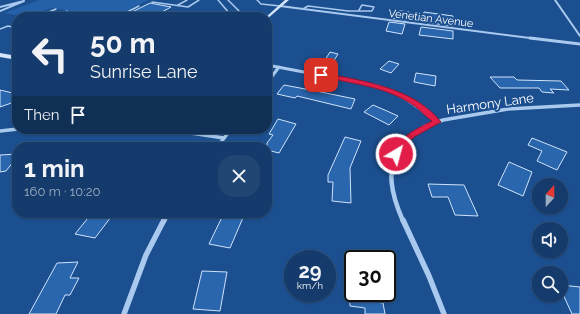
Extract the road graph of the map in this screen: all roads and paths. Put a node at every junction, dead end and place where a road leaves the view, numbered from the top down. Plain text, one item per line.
1 (26, 0) edge
2 (187, 0) edge
3 (199, 0) edge
4 (218, 0) edge
5 (228, 0) edge
6 (257, 0) edge
7 (287, 0) edge
8 (555, 0) edge
9 (152, 2) dead end
10 (178, 5) junction
11 (139, 6) dead end
12 (280, 6) junction
13 (0, 9) edge
14 (56, 9) dead end
15 (249, 9) dead end
16 (303, 9) junction
17 (348, 10) junction
18 (359, 10) junction
19 (49, 12) edge
20 (127, 12) edge
21 (228, 12) edge
22 (240, 12) dead end
23 (254, 12) edge
24 (272, 13) edge
25 (345, 15) junction
26 (12, 27) edge
27 (0, 29) edge
28 (580, 36) edge
29 (580, 44) edge
30 (0, 55) edge
31 (12, 57) edge
32 (272, 66) edge
33 (279, 67) junction
34 (272, 76) edge
35 (580, 105) edge
36 (437, 122) junction
37 (12, 130) edge
38 (0, 131) edge
39 (197, 134) edge
40 (227, 134) edge
41 (224, 138) junction
42 (221, 142) edge
43 (165, 218) edge
44 (124, 314) edge
45 (444, 314) edge

1 - 13 street
2 - 10 lane
3 - 10 lane
4 - 21 lane
5 - 22 lane
6 - 12 lane
7 - 12 main road
8 - 28 street
9 - 10 lane
11 - 20 lane
12 - 16 street, Venetian Avenue
12 - 24 main road
14 - 19 lane
15 - 23 lane
16 - 17 lane
16 - 25 street, Venetian Avenue
17 - 18 lane
17 - 25 lane
18 - 18 lane
25 - 29 street, Venetian Avenue
26 - 27 lane
30 - 31 main road
32 - 33 street
33 - 34 street
33 - 36 street
35 - 36 street, Harmony Lane
36 - 45 street, Harmony Lane
37 - 38 street
39 - 41 street
40 - 41 street
41 - 42 street
43 - 44 street

